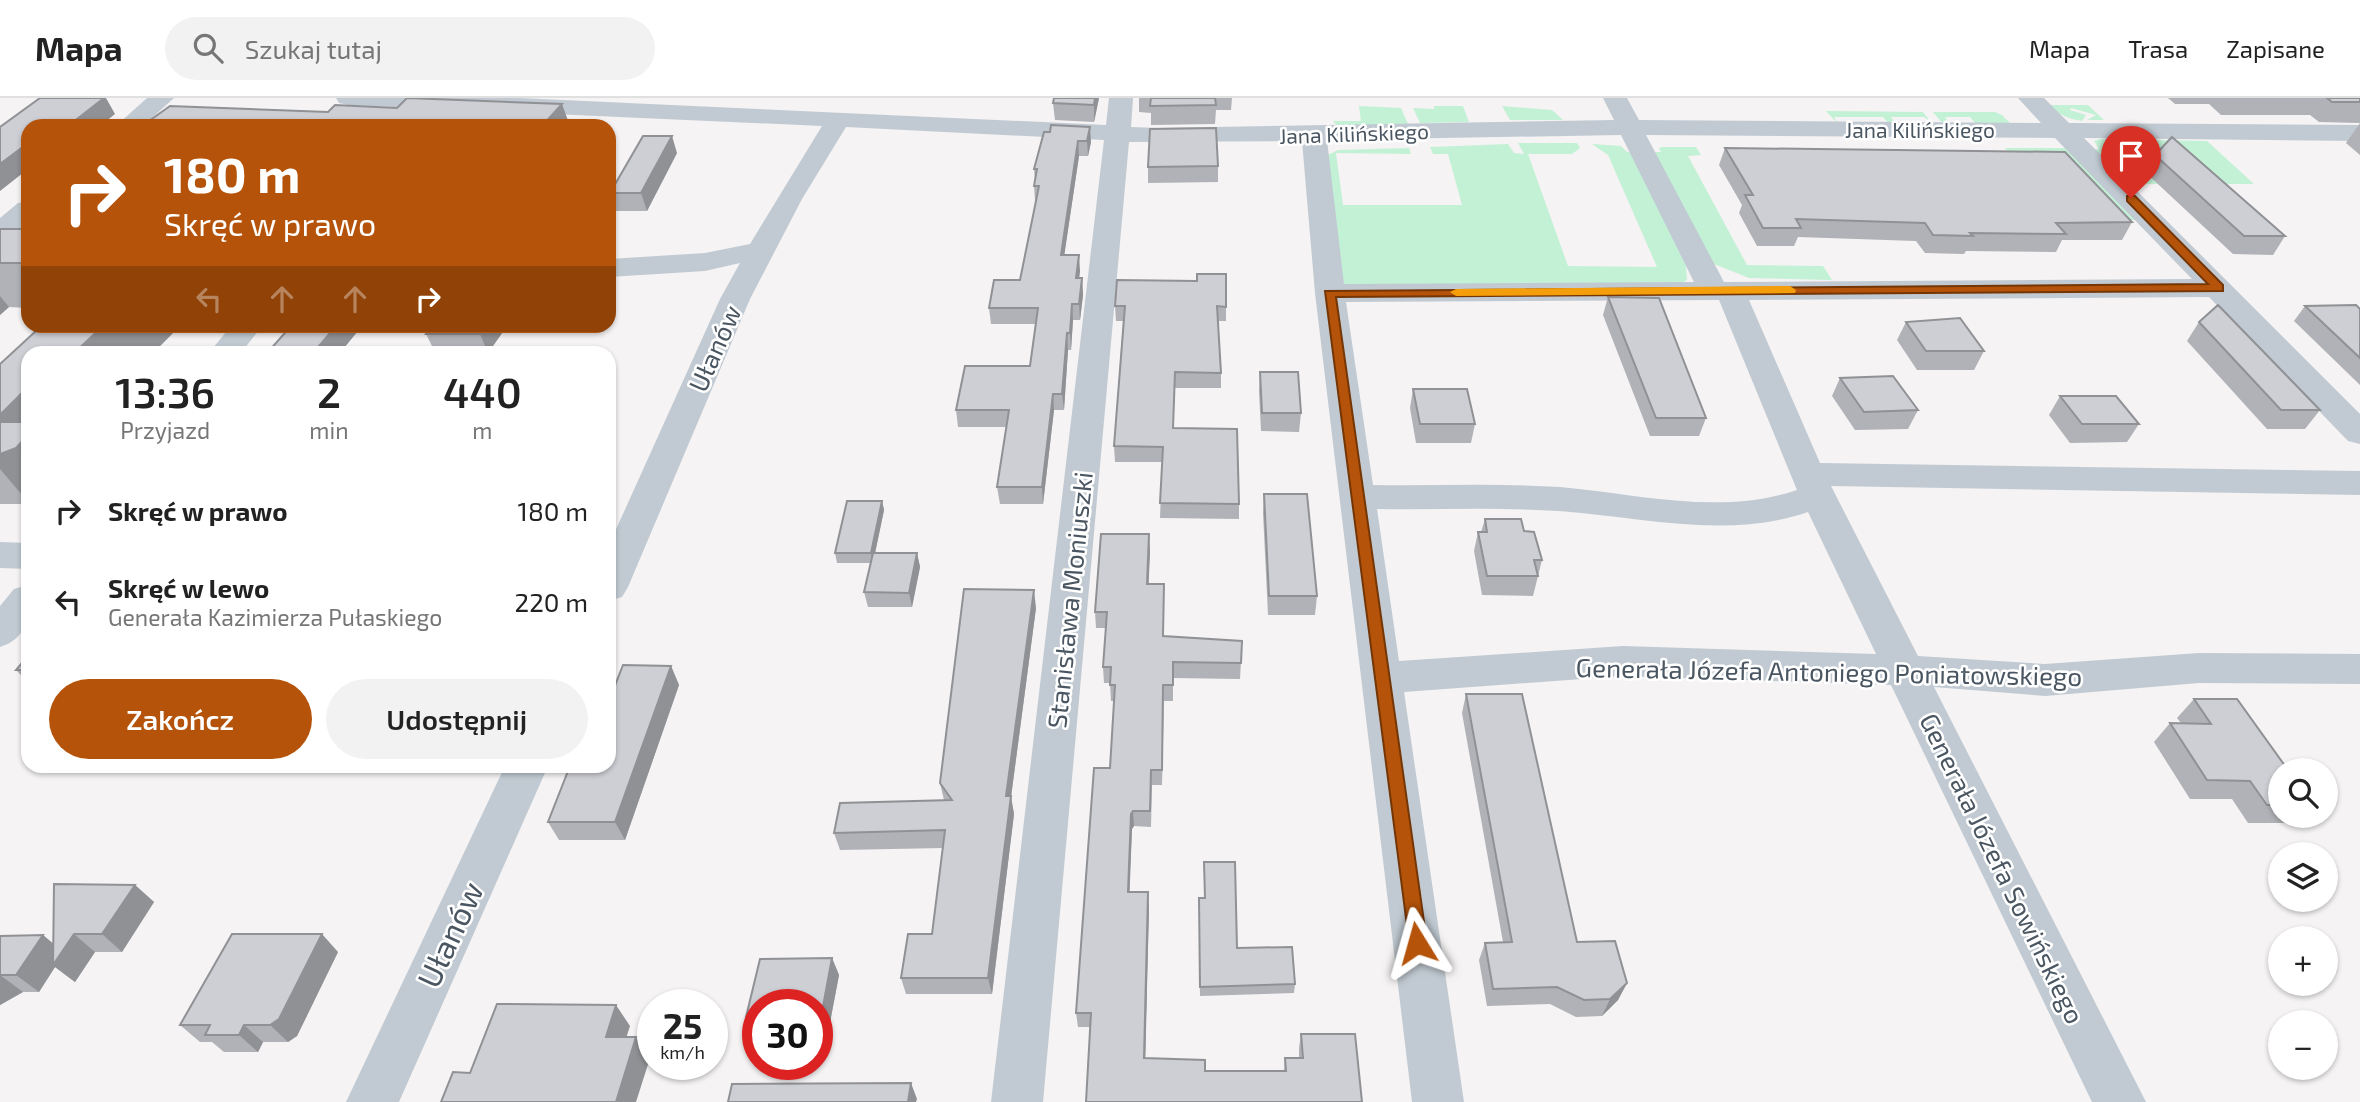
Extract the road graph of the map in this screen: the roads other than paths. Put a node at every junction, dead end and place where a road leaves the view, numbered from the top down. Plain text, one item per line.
1 (162, 98) edge
2 (348, 98) edge
3 (1615, 98) edge
4 (2031, 98) edge
5 (1119, 116) edge
6 (839, 118) junction
7 (136, 119) edge
8 (1632, 128) junction
9 (2063, 130) junction
10 (2360, 133) edge
11 (1314, 135) junction
12 (21, 220) edge
13 (6, 245) edge
14 (760, 250) junction
15 (616, 268) edge
16 (2219, 288) junction
17 (1722, 290) junction
18 (1330, 293) junction
19 (2360, 433) edge
20 (2360, 483) edge
21 (1812, 485) junction
22 (1357, 497) junction
23 (619, 545) edge
24 (0, 555) edge
25 (21, 556) edge
26 (21, 607) edge
27 (0, 632) edge
28 (2360, 669) edge
29 (1905, 670) junction
30 (1381, 678) junction
31 (524, 773) edge
32 (372, 1102) edge
33 (1017, 1102) edge
34 (1438, 1102) edge
35 (2120, 1102) edge

1 - 7 street
2 - 6 street, Jana Kilińskiego
3 - 8 street, Generała Józefa Sowińskiego
4 - 9 street
5 - 6 street, Jana Kilińskiego
5 - 11 street, Jana Kilińskiego
5 - 33 street, Stanisława Moniuszki
6 - 14 street, Ułanów
8 - 9 street, Jana Kilińskiego
8 - 11 street, Jana Kilińskiego
8 - 17 street, Generała Józefa Sowińskiego
9 - 10 street, Jana Kilińskiego
9 - 16 street
11 - 18 street
12 - 13 street
14 - 15 street
14 - 23 street, Ułanów
16 - 17 street
16 - 19 street
17 - 18 street
17 - 21 street, Generała Józefa Sowińskiego
18 - 22 street
20 - 21 street
21 - 22 street
21 - 29 street, Generała Józefa Sowińskiego
22 - 30 street
24 - 25 street
26 - 27 street
28 - 29 street, Generała Józefa Antoniego Poniatowskiego
29 - 30 street, Generała Józefa Antoniego Poniatowskiego
29 - 35 street, Generała Józefa Sowińskiego
30 - 34 street
31 - 32 street, Ułanów

